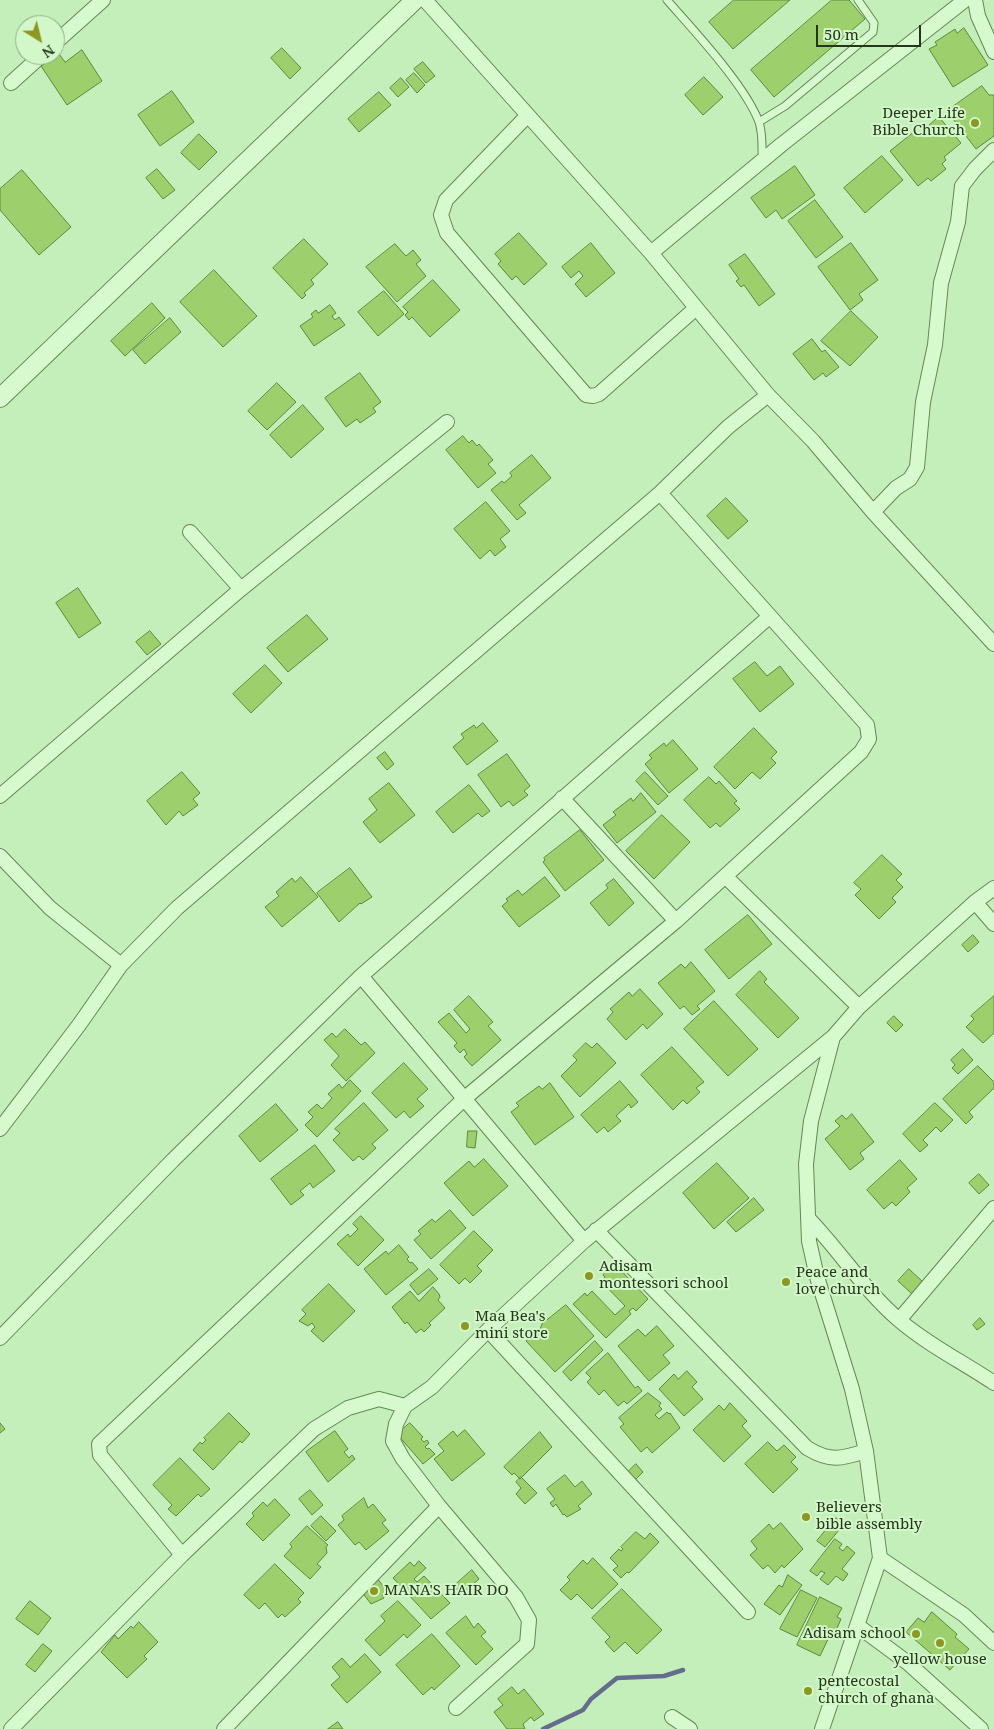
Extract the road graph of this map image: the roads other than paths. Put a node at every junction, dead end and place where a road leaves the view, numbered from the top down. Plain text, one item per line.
1 (103, 0) edge
2 (416, 0) edge
3 (425, 0) edge
4 (667, 0) edge
5 (858, 0) edge
6 (965, 0) edge
7 (975, 0) edge
8 (65, 35) edge
9 (994, 52) edge
10 (31, 65) edge
11 (11, 83) dead end
12 (527, 116) junction
13 (759, 122) junction
14 (994, 150) edge
15 (762, 160) junction
16 (651, 253) junction
17 (696, 308) junction
18 (768, 395) junction
19 (0, 398) edge
20 (447, 422) dead end
21 (660, 493) junction
22 (873, 512) junction
23 (190, 532) dead end
24 (241, 589) junction
25 (769, 617) junction
26 (994, 644) edge
27 (0, 796) edge
28 (562, 798) junction
29 (0, 856) edge
30 (726, 877) junction
31 (994, 888) edge
32 (975, 902) junction
33 (676, 921) junction
34 (994, 924) edge
35 (121, 965) junction
36 (361, 976) junction
37 (859, 1007) junction
38 (833, 1037) junction
39 (466, 1098) junction
40 (0, 1129) edge
41 (994, 1208) edge
42 (808, 1218) junction
43 (596, 1230) junction
44 (584, 1241) junction
45 (899, 1320) junction
46 (488, 1330) junction
47 (0, 1338) edge
48 (994, 1383) edge
49 (405, 1406) junction
50 (866, 1451) junction
51 (439, 1506) junction
52 (182, 1555) junction
53 (880, 1558) junction
54 (748, 1612) dead end
55 (858, 1626) junction
56 (994, 1643) edge
57 (456, 1708) dead end
58 (672, 1717) dead end
59 (11, 1729) edge
60 (224, 1729) edge
61 (690, 1729) edge
62 (822, 1729) edge
63 (981, 1729) edge

1 - 8 street
2 - 19 street
3 - 12 street
4 - 13 lane
5 - 13 lane
6 - 15 street
7 - 9 street
10 - 11 street
12 - 16 street
12 - 17 street
13 - 15 lane
14 - 22 street
15 - 16 street
16 - 17 street
17 - 18 street
18 - 21 street
18 - 22 street
20 - 24 street
21 - 25 street
21 - 35 street
22 - 26 street
23 - 24 street
24 - 27 street
25 - 28 street
25 - 30 street
28 - 33 street
28 - 36 street
29 - 35 street
30 - 33 street
30 - 37 street
31 - 32 street
32 - 34 street
32 - 37 street
33 - 39 street
35 - 40 street
36 - 39 street
36 - 47 street
37 - 38 street
38 - 42 street
38 - 43 street
39 - 44 street
39 - 52 street
41 - 45 street
42 - 45 street
42 - 50 street
43 - 44 street
43 - 50 street
44 - 46 street
45 - 48 street
46 - 49 street
46 - 54 street
49 - 51 street
49 - 52 street
50 - 53 street
51 - 57 street
51 - 60 street
52 - 59 street
53 - 55 street
53 - 56 street
55 - 62 street
55 - 63 street
58 - 61 street

